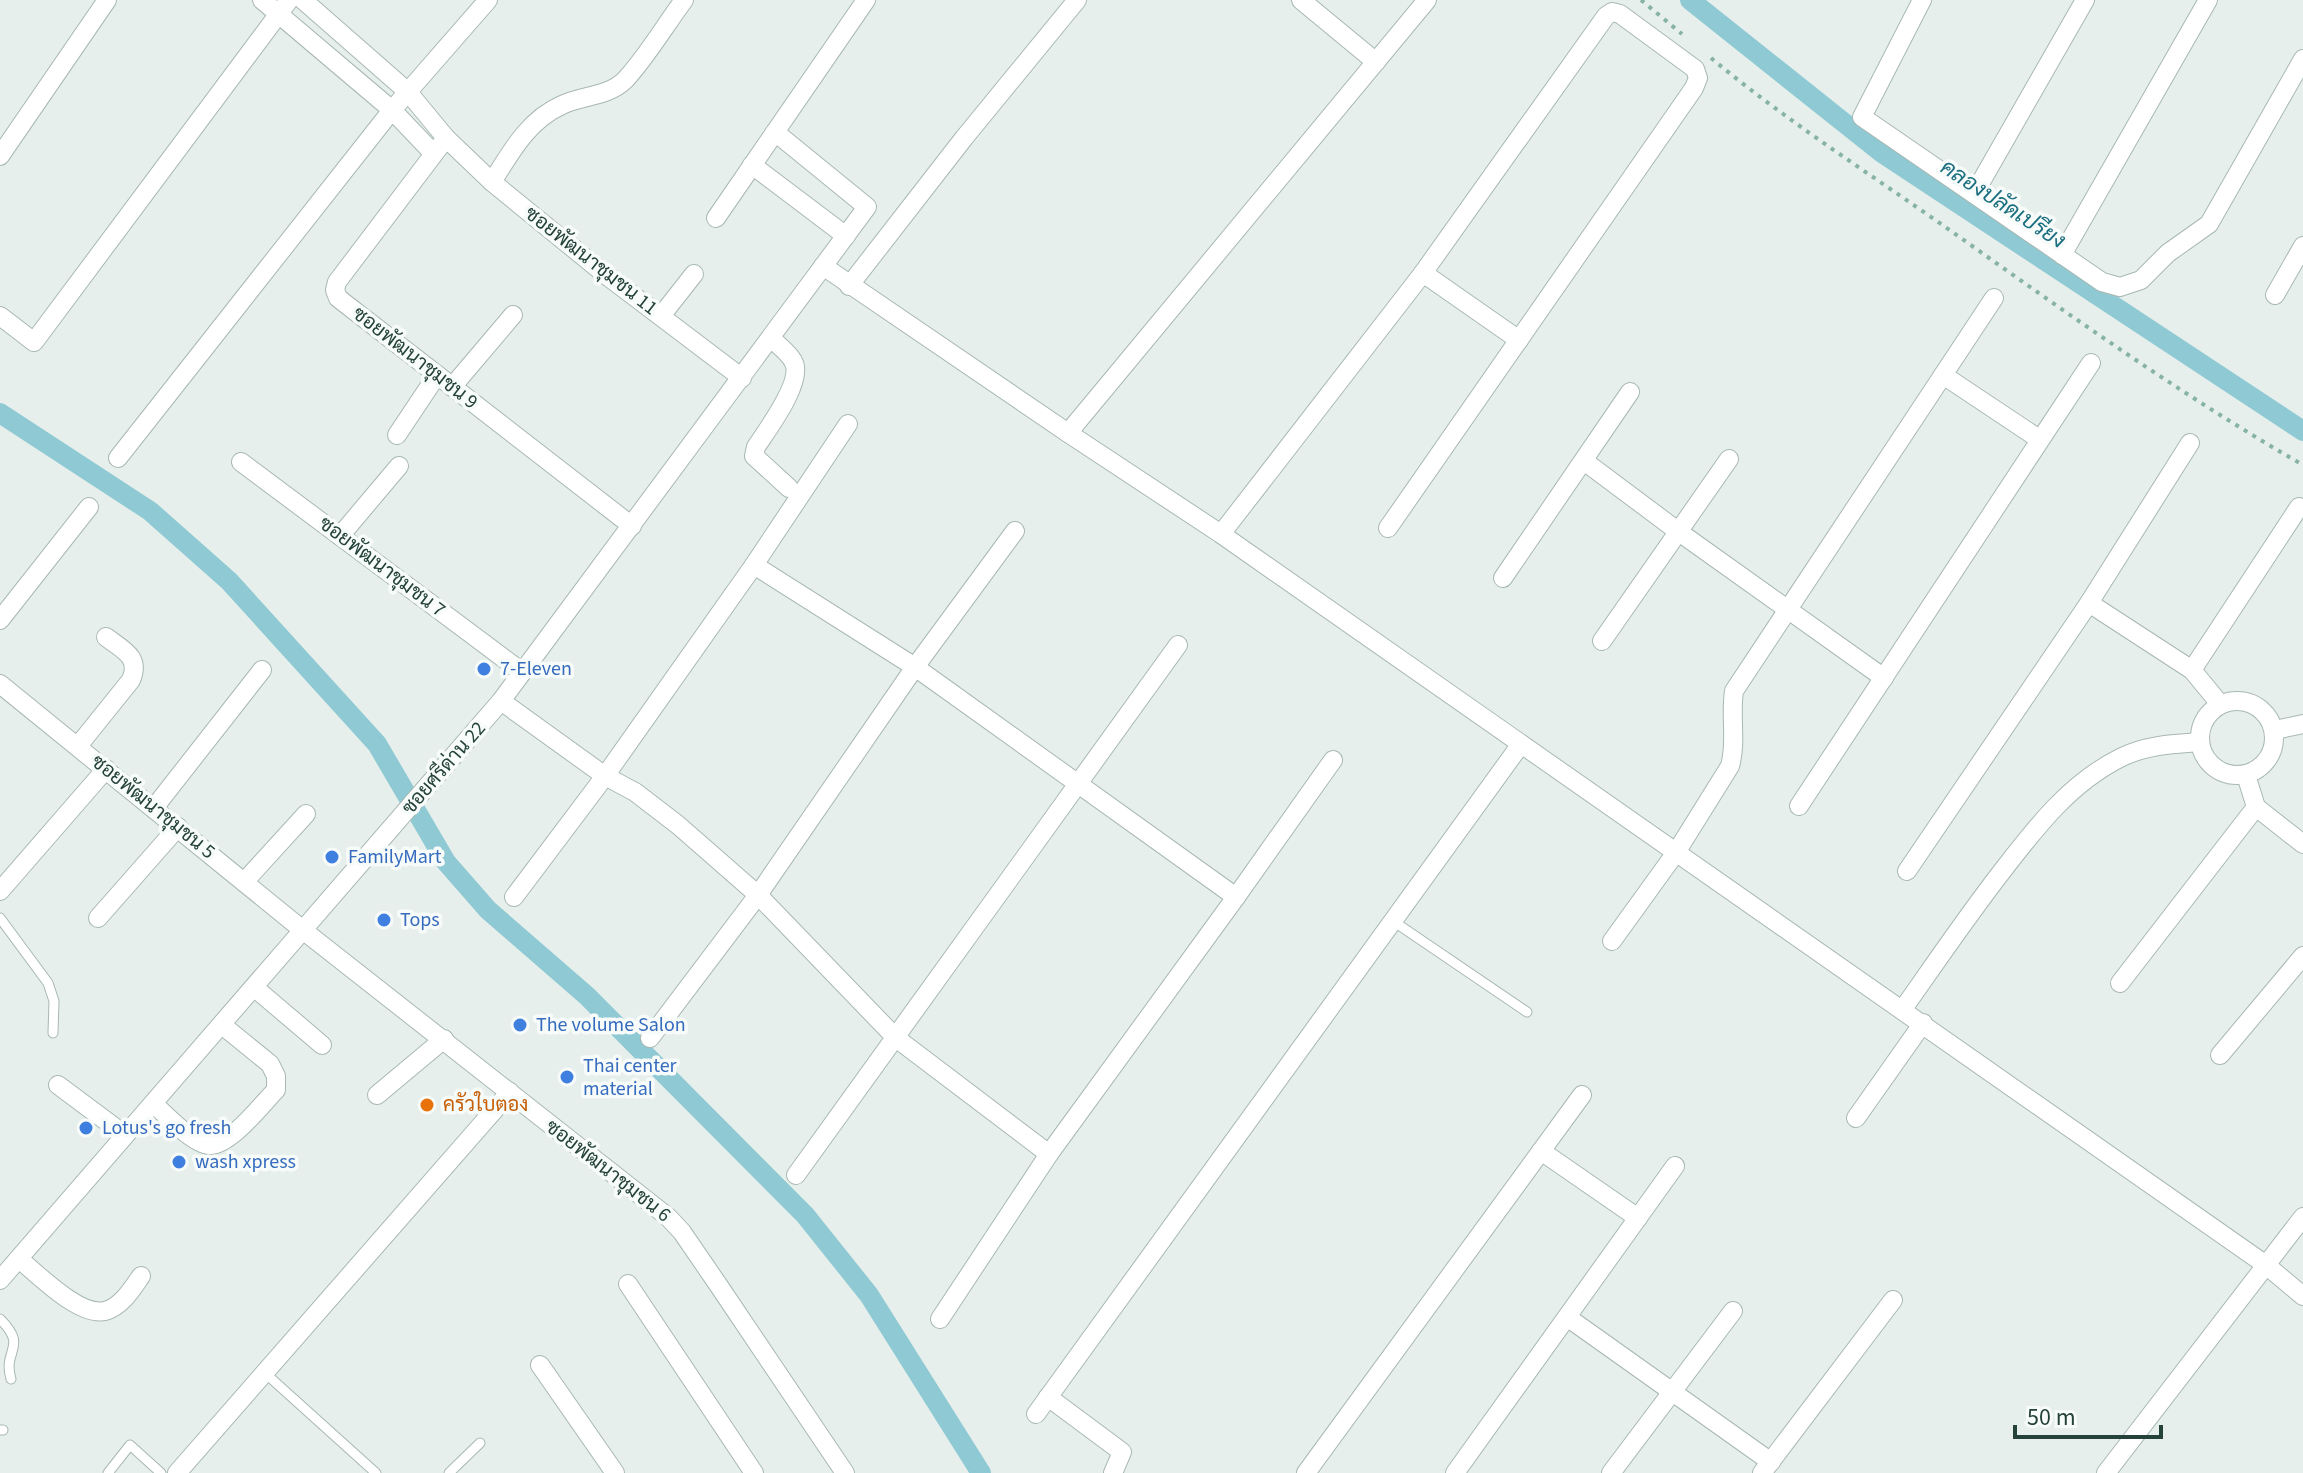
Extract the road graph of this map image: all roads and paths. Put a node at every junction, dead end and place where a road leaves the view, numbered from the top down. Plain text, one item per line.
1 (107, 0) edge
2 (262, 0) edge
3 (303, 0) edge
4 (488, 0) edge
5 (684, 0) edge
6 (866, 0) edge
7 (1077, 0) edge
8 (1427, 0) edge
9 (1641, 0) edge
10 (1922, 0) edge
11 (2085, 0) edge
12 (2208, 0) edge
13 (1302, 1) edge
14 (283, 6) edge
15 (1692, 42) dead end
16 (1704, 52) dead end
17 (2303, 59) edge
18 (1376, 62) junction
19 (408, 92) junction
20 (392, 110) junction
21 (775, 132) junction
22 (446, 138) junction
23 (433, 153) junction
24 (0, 156) edge
25 (752, 165) junction
26 (492, 182) junction
27 (1974, 194) junction
28 (716, 218) dead end
29 (846, 236) junction
30 (2303, 246) edge
31 (2062, 255) junction
32 (823, 266) junction
33 (1423, 273) junction
34 (694, 274) dead end
35 (849, 286) junction
36 (2275, 295) dead end
37 (1994, 298) dead end
38 (513, 315) dead end
39 (0, 316) edge
40 (661, 316) junction
41 (771, 338) junction
42 (1519, 340) junction
43 (2091, 363) dead end
44 (1943, 375) junction
45 (742, 378) junction
46 (445, 381) junction
47 (1630, 392) dead end
48 (848, 424) dead end
49 (1068, 433) junction
50 (397, 435) dead end
51 (2039, 439) junction
52 (2190, 443) dead end
53 (118, 458) dead end
54 (1729, 459) dead end
55 (1584, 461) junction
56 (241, 462) dead end
57 (2303, 465) edge
58 (399, 466) dead end
59 (789, 488) dead end
60 (89, 507) dead end
61 (2299, 507) dead end
62 (632, 526) junction
63 (1388, 528) dead end
64 (1015, 531) dead end
65 (1679, 532) junction
66 (1221, 534) junction
67 (340, 536) junction
68 (754, 565) junction
69 (1503, 578) dead end
70 (2089, 603) junction
71 (1786, 609) junction
72 (0, 620) edge
73 (106, 637) dead end
74 (1602, 641) dead end
75 (1178, 645) dead end
76 (915, 667) junction
77 (262, 670) dead end
78 (2192, 670) junction
79 (522, 672) junction
80 (1884, 678) junction
81 (0, 684) edge
82 (501, 701) junction
83 (2220, 704) junction
84 (2303, 724) edge
85 (2275, 730) junction
86 (2200, 742) junction
87 (1521, 744) junction
88 (78, 746) junction
89 (1333, 760) dead end
90 (106, 769) junction
91 (2246, 775) junction
92 (605, 776) junction
93 (1077, 782) junction
94 (1799, 806) dead end
95 (2256, 807) junction
96 (154, 808) junction
97 (306, 814) dead end
98 (178, 827) junction
99 (2303, 844) edge
100 (1677, 851) junction
101 (1907, 871) dead end
102 (244, 882) junction
103 (0, 891) edge
104 (758, 895) junction
105 (514, 897) dead end
106 (1236, 897) junction
107 (0, 918) edge
108 (98, 918) dead end
109 (1393, 921) junction
110 (304, 931) junction
111 (1612, 941) dead end
112 (2303, 956) edge
113 (2120, 983) dead end
114 (255, 988) junction
115 (1903, 1009) junction
116 (1527, 1012) dead end
117 (1923, 1023) junction
118 (222, 1025) junction
119 (53, 1033) dead end
120 (650, 1038) dead end
121 (896, 1038) junction
122 (444, 1039) junction
123 (322, 1045) dead end
124 (2220, 1055) dead end
125 (58, 1085) dead end
126 (510, 1092) junction
127 (377, 1095) dead end
128 (1582, 1095) dead end
129 (154, 1104) junction
130 (1856, 1118) dead end
131 (125, 1135) junction
132 (1541, 1151) junction
133 (1049, 1154) junction
134 (1675, 1166) dead end
135 (796, 1175) dead end
136 (2303, 1217) edge
137 (1638, 1218) junction
138 (19, 1259) junction
139 (2266, 1265) junction
140 (141, 1276) dead end
141 (0, 1280) edge
142 (628, 1284) dead end
143 (2303, 1296) edge
144 (1893, 1300) dead end
145 (1733, 1311) dead end
146 (1567, 1317) junction
147 (0, 1319) edge
148 (940, 1319) dead end
149 (540, 1365) dead end
150 (265, 1373) junction
151 (11, 1379) dead end
152 (1673, 1391) junction
153 (1048, 1397) junction
154 (1036, 1414) dead end
155 (480, 1443) dead end
156 (1766, 1467) edge
157 (108, 1473) edge
158 (161, 1473) edge
159 (177, 1473) edge
160 (376, 1473) edge
161 (449, 1473) edge
162 (615, 1473) edge
163 (754, 1473) edge
164 (845, 1473) edge
165 (1113, 1473) edge
166 (1306, 1473) edge
167 (1455, 1473) edge
168 (1611, 1473) edge
169 (2106, 1473) edge

1 - 24 street
2 - 14 street
3 - 19 street, ซอยพัฒนาชุมชน 11
4 - 19 street
5 - 26 street
6 - 21 street
7 - 35 street
8 - 18 street
9 - 15 path
10 - 27 street
11 - 27 street
12 - 31 street
13 - 18 street
14 - 20 street
14 - 39 street
16 - 57 path
17 - 31 street
18 - 49 street
19 - 20 street
19 - 22 street, ซอยพัฒนาชุมชน 11
20 - 23 street
20 - 53 street
21 - 25 street
21 - 29 street, ซอยศรีด่าน 22
22 - 23 street
22 - 26 street, ซอยพัฒนาชุมชน 11
23 - 46 street, ซอยพัฒนาชุมชน 9
25 - 28 street
25 - 29 street
26 - 40 street, ซอยพัฒนาชุมชน 11
27 - 31 street
29 - 32 street, ซอยศรีด่าน 22
30 - 36 street
32 - 35 street
32 - 41 street, ซอยศรีด่าน 22
33 - 42 street
33 - 42 street
33 - 66 street
34 - 40 street
35 - 49 street
37 - 44 street
38 - 46 street
40 - 45 street, ซอยพัฒนาชุมชน 11
41 - 45 street, ซอยศรีด่าน 22
41 - 59 street
42 - 63 street
43 - 51 street
44 - 51 street
44 - 71 street
45 - 62 street, ซอยศรีด่าน 22
46 - 50 street
46 - 62 street, ซอยพัฒนาชุมชน 9
47 - 55 street
48 - 68 street
49 - 66 street
51 - 80 street
52 - 70 street
54 - 65 street
55 - 65 street
55 - 69 street
56 - 67 street, ซอยพัฒนาชุมชน 7
58 - 67 street
60 - 72 street
61 - 78 street
62 - 79 street, ซอยศรีด่าน 22
64 - 76 street
65 - 71 street
65 - 74 street
66 - 87 street
67 - 79 street, ซอยพัฒนาชุมชน 7
68 - 76 street
68 - 92 street
70 - 78 street
70 - 101 street
71 - 80 street
71 - 100 street
73 - 88 street
75 - 93 street
76 - 93 street
76 - 104 street
77 - 96 street
78 - 83 street
79 - 82 street, ซอยศรีด่าน 22
80 - 94 street
81 - 88 street, ซอยพัฒนาชุมชน 5
82 - 92 street
82 - 110 street, ซอยศรีด่าน 22
83 - 85 street
83 - 86 street
84 - 85 street
85 - 91 street
86 - 91 street
86 - 115 street
87 - 100 street
87 - 109 street
88 - 90 street, ซอยพัฒนาชุมชน 5
89 - 106 street
90 - 96 street, ซอยพัฒนาชุมชน 5
90 - 103 street
91 - 95 street
92 - 104 street
92 - 105 street
93 - 106 street
93 - 121 street
95 - 99 street
95 - 113 street
96 - 98 street, ซอยพัฒนาชุมชน 5
97 - 102 street
98 - 102 street, ซอยพัฒนาชุมชน 5
98 - 108 street
100 - 111 street
100 - 115 street
102 - 110 street, ซอยพัฒนาชุมชน 5
104 - 120 street
104 - 121 street
106 - 133 street
107 - 119 lane
109 - 116 lane
109 - 153 street
110 - 114 street, ซอยศรีด่าน 22
110 - 122 street, ซอยพัฒนาชุมชน 6
112 - 124 street
114 - 118 street, ซอยศรีด่าน 22
114 - 123 street
115 - 117 street
117 - 130 street
117 - 139 street
118 - 129 street, ซอยศรีด่าน 22
118 - 129 street
121 - 133 street
121 - 135 street
122 - 126 street, ซอยพัฒนาชุมชน 6
122 - 127 street
125 - 131 street
126 - 150 street
126 - 164 street, ซอยพัฒนาชุมชน 6
128 - 132 street
129 - 131 street, ซอยศรีด่าน 22
131 - 138 street, ซอยศรีด่าน 22
132 - 137 street
132 - 166 street
133 - 148 street
134 - 137 street
136 - 139 street
137 - 146 street
138 - 140 street
138 - 141 street, ซอยศรีด่าน 22
139 - 143 street
139 - 169 street
142 - 163 street
144 - 156 street
145 - 152 street
146 - 152 street
146 - 167 street
147 - 151 lane
149 - 162 street
150 - 159 street
150 - 160 lane
152 - 156 street
152 - 168 street
153 - 154 street
153 - 165 street
155 - 161 lane
157 - 158 lane

